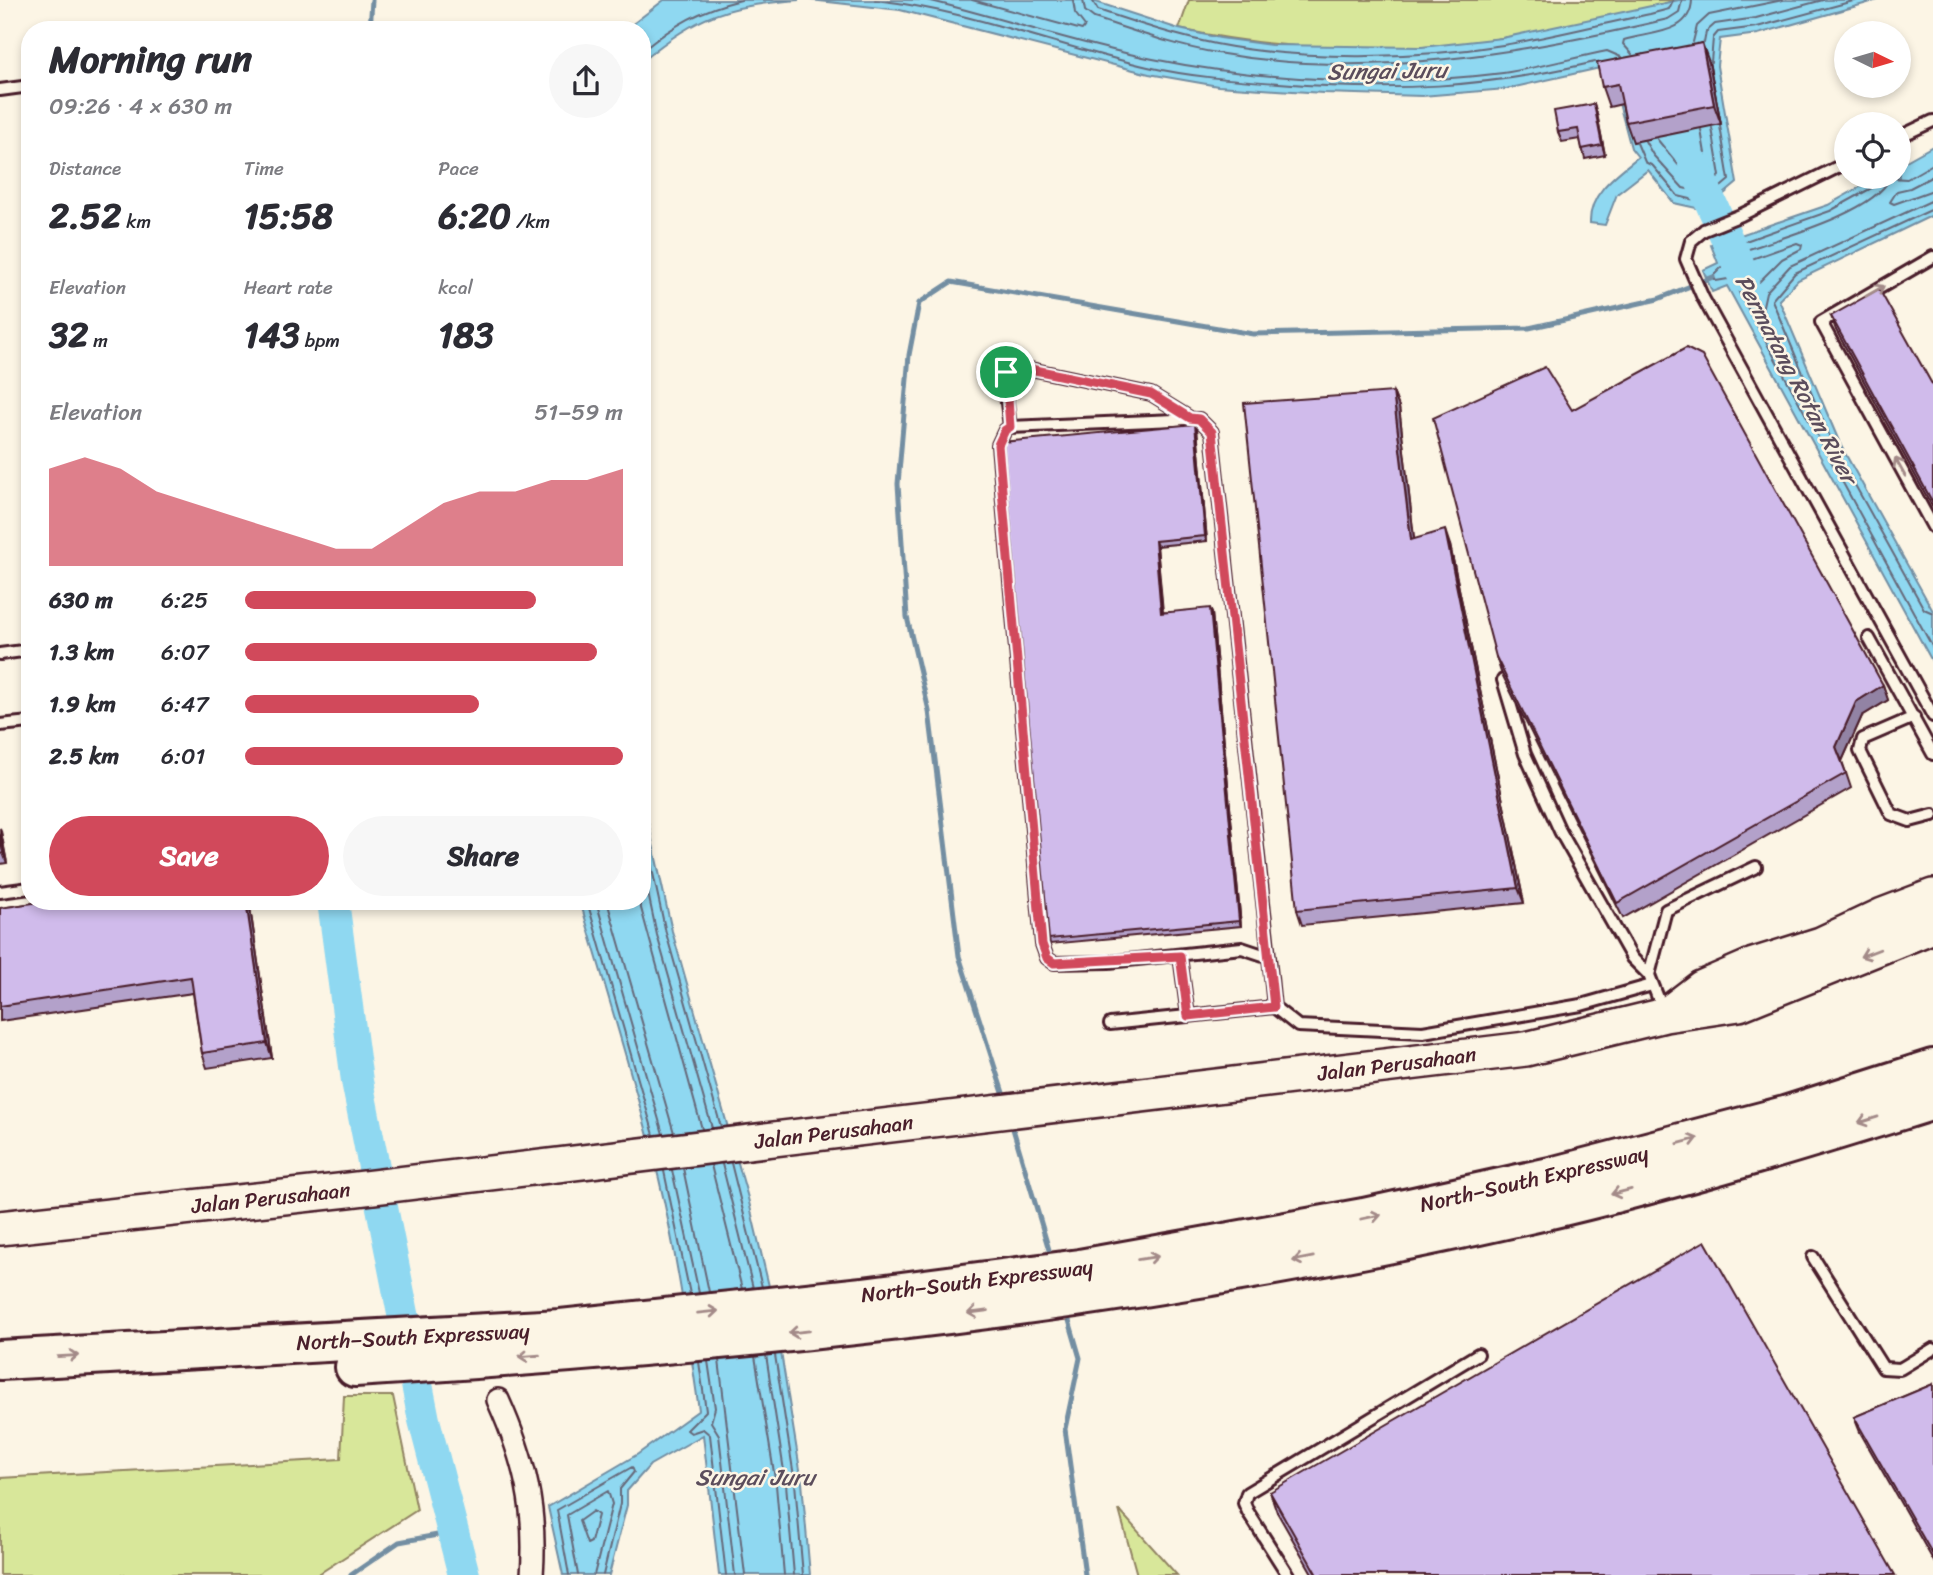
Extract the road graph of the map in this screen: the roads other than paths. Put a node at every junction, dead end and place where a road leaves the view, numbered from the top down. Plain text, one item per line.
1 (21, 87) edge
2 (0, 90) edge
3 (1933, 121) edge
4 (1911, 131) edge
5 (1834, 169) edge
6 (1933, 257) edge
7 (1190, 418) junction
8 (1010, 427) junction
9 (1933, 527) edge
10 (1869, 638) dead end
11 (21, 651) edge
12 (0, 654) edge
13 (1503, 680) edge
14 (1933, 716) edge
15 (1914, 717) junction
16 (21, 723) edge
17 (0, 725) edge
18 (1933, 754) edge
19 (1933, 814) edge
20 (1756, 867) dead end
21 (21, 889) edge
22 (0, 891) edge
23 (1933, 897) edge
24 (1933, 926) edge
25 (1180, 956) junction
26 (1269, 957) junction
27 (1650, 980) junction
28 (1274, 1007) junction
29 (1665, 1015) junction
30 (1188, 1016) junction
31 (1110, 1024) dead end
32 (1933, 1069) edge
33 (1933, 1100) edge
34 (0, 1228) edge
35 (1813, 1257) dead end
36 (1082, 1283) junction
37 (1933, 1349) edge
38 (374, 1352) junction
39 (1478, 1354) dead end
40 (0, 1360) edge
41 (0, 1385) edge
42 (498, 1400) dead end
43 (532, 1575) edge
44 (1287, 1575) edge

1 - 2 lane
3 - 4 lane
5 - 14 lane
9 -> 6 lane
7 - 8 lane
7 - 8 lane
7 - 26 lane
8 - 25 lane
10 - 15 lane
11 - 12 lane
13 - 27 lane
15 - 18 lane
15 - 19 lane
16 - 17 lane
20 - 27 lane
21 - 22 lane
23 - 29 main road, Jalan Perusahaan
24 -> 29 main road, Jalan Perusahaan
25 - 26 lane
25 - 30 lane
26 - 28 lane
27 - 28 lane
27 - 29 lane
28 - 30 lane
29 - 34 main road, Jalan Perusahaan
30 - 31 lane
36 -> 32 highway, North–South Expressway
33 -> 36 highway, North–South Expressway
35 - 37 lane
36 - 38 highway, North–South Expressway
40 -> 38 highway, North–South Expressway
38 - 41 highway, North–South Expressway
39 - 44 lane
42 - 43 street

